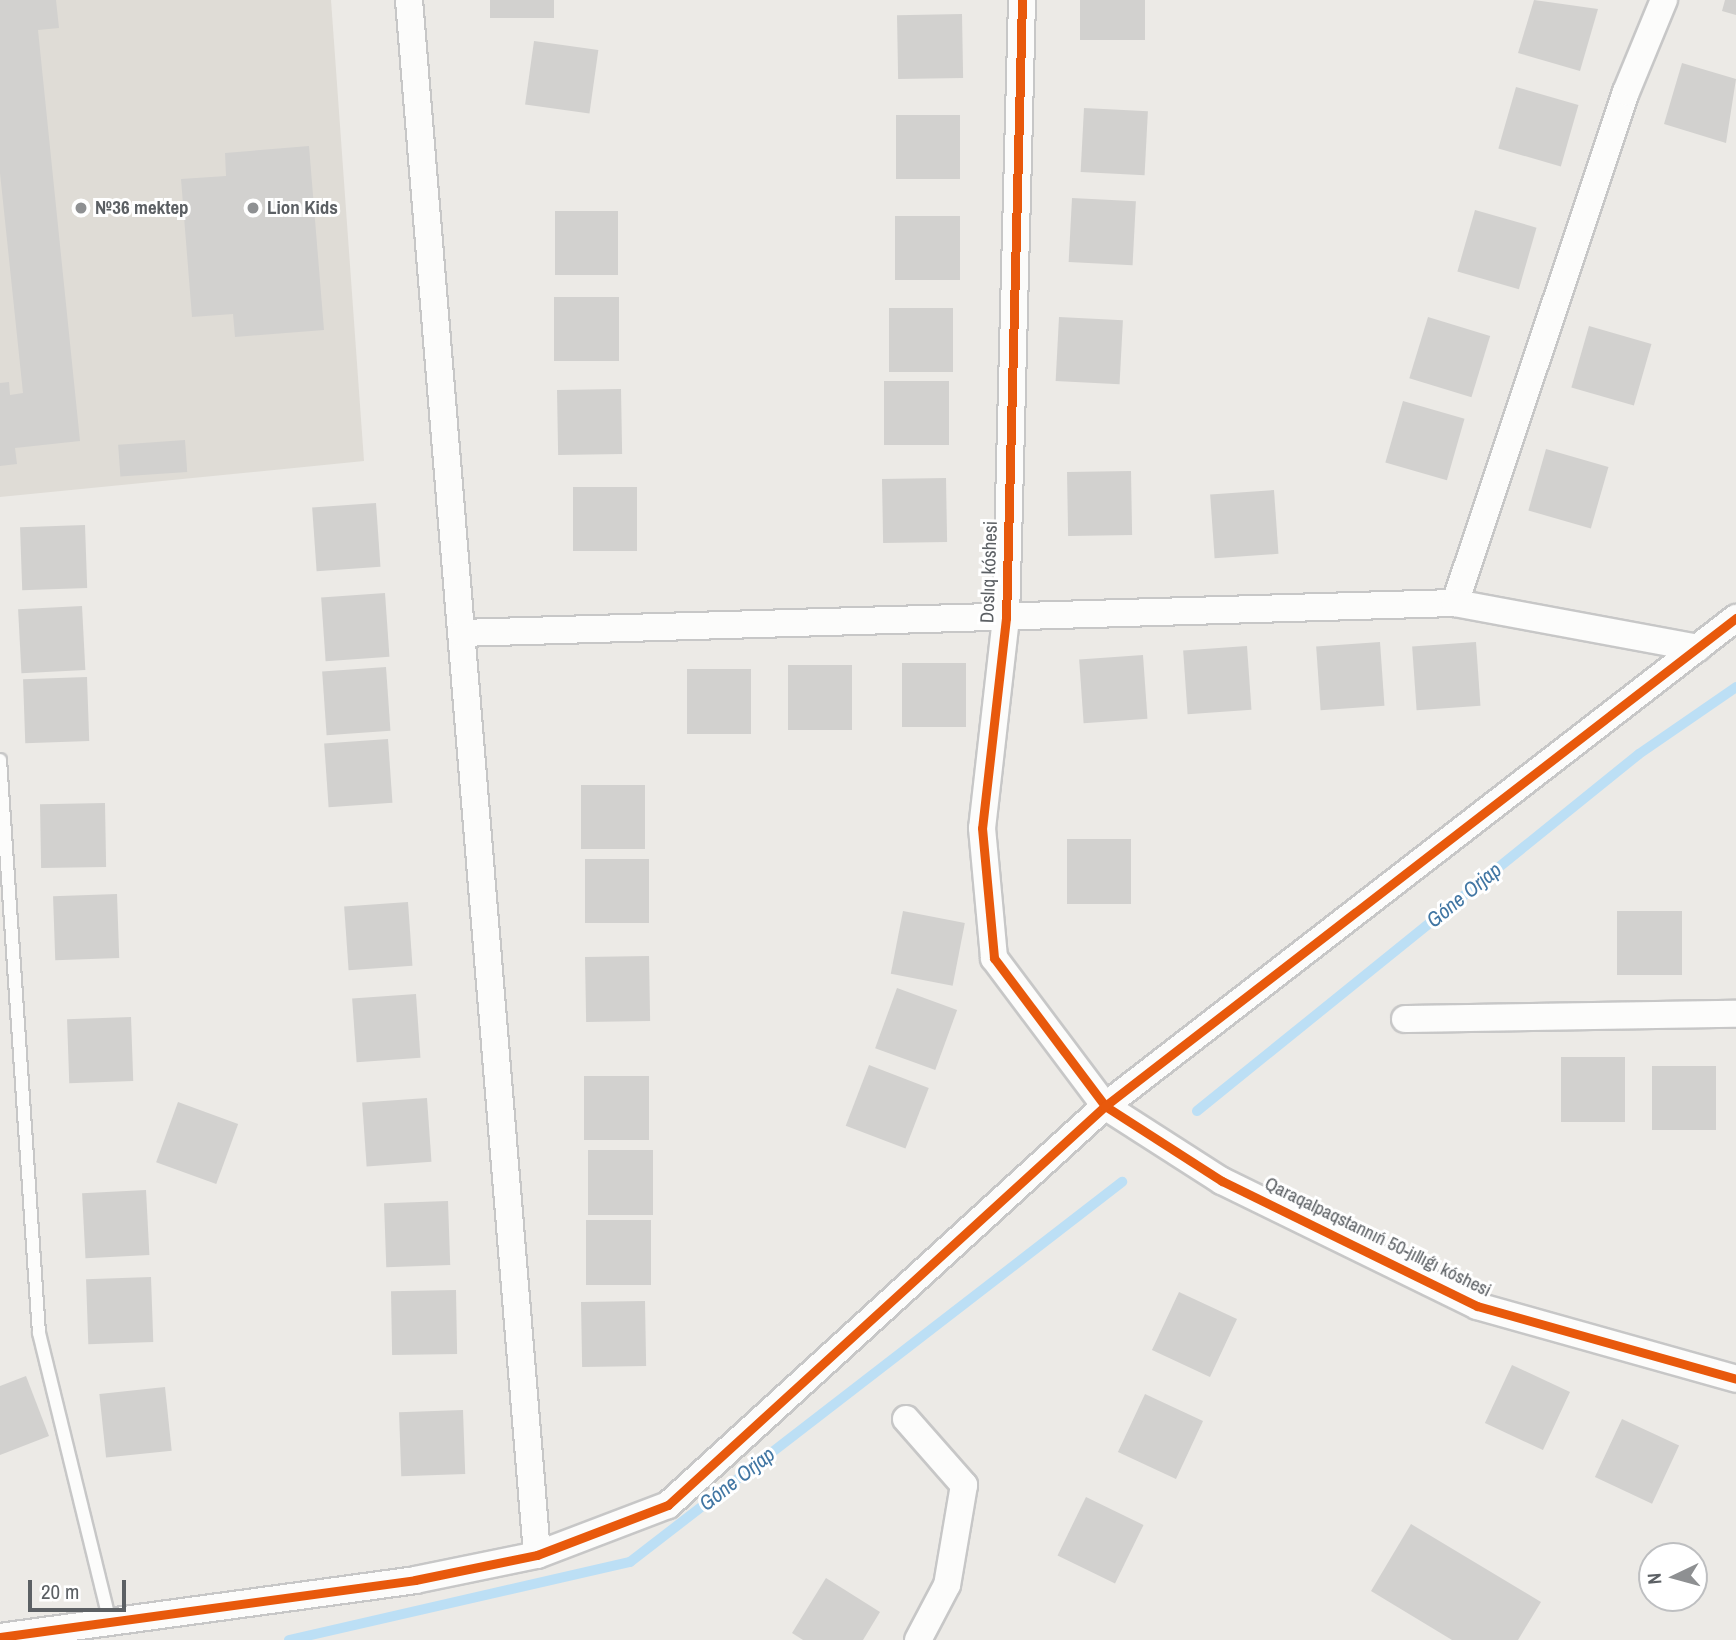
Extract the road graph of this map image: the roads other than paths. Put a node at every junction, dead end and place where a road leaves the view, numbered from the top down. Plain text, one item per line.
1 (409, 0) edge
2 (1023, 0) edge
3 (1664, 0) edge
4 (1455, 603) junction
5 (1006, 618) junction
6 (1736, 618) edge
7 (461, 633) junction
8 (1698, 648) junction
9 (0, 760) edge
10 (1736, 1014) edge
11 (1405, 1019) dead end
12 (1105, 1106) junction
13 (1736, 1379) edge
14 (906, 1419) dead end
15 (537, 1555) junction
16 (109, 1618) junction
17 (0, 1637) edge
18 (918, 1640) edge

1 - 7 street
2 - 5 street, Doslıq kóshesi
3 - 4 street
4 - 5 street
4 - 8 street
5 - 7 street
5 - 12 street, Doslıq kóshesi
6 - 8 street
7 - 15 street
8 - 12 street
9 - 16 lane
10 - 11 street
12 - 13 street, Qaraqalpaqstannıń 50-jıllıǵı kóshesi
12 - 15 street
14 - 18 street
15 - 16 street
16 - 17 street

